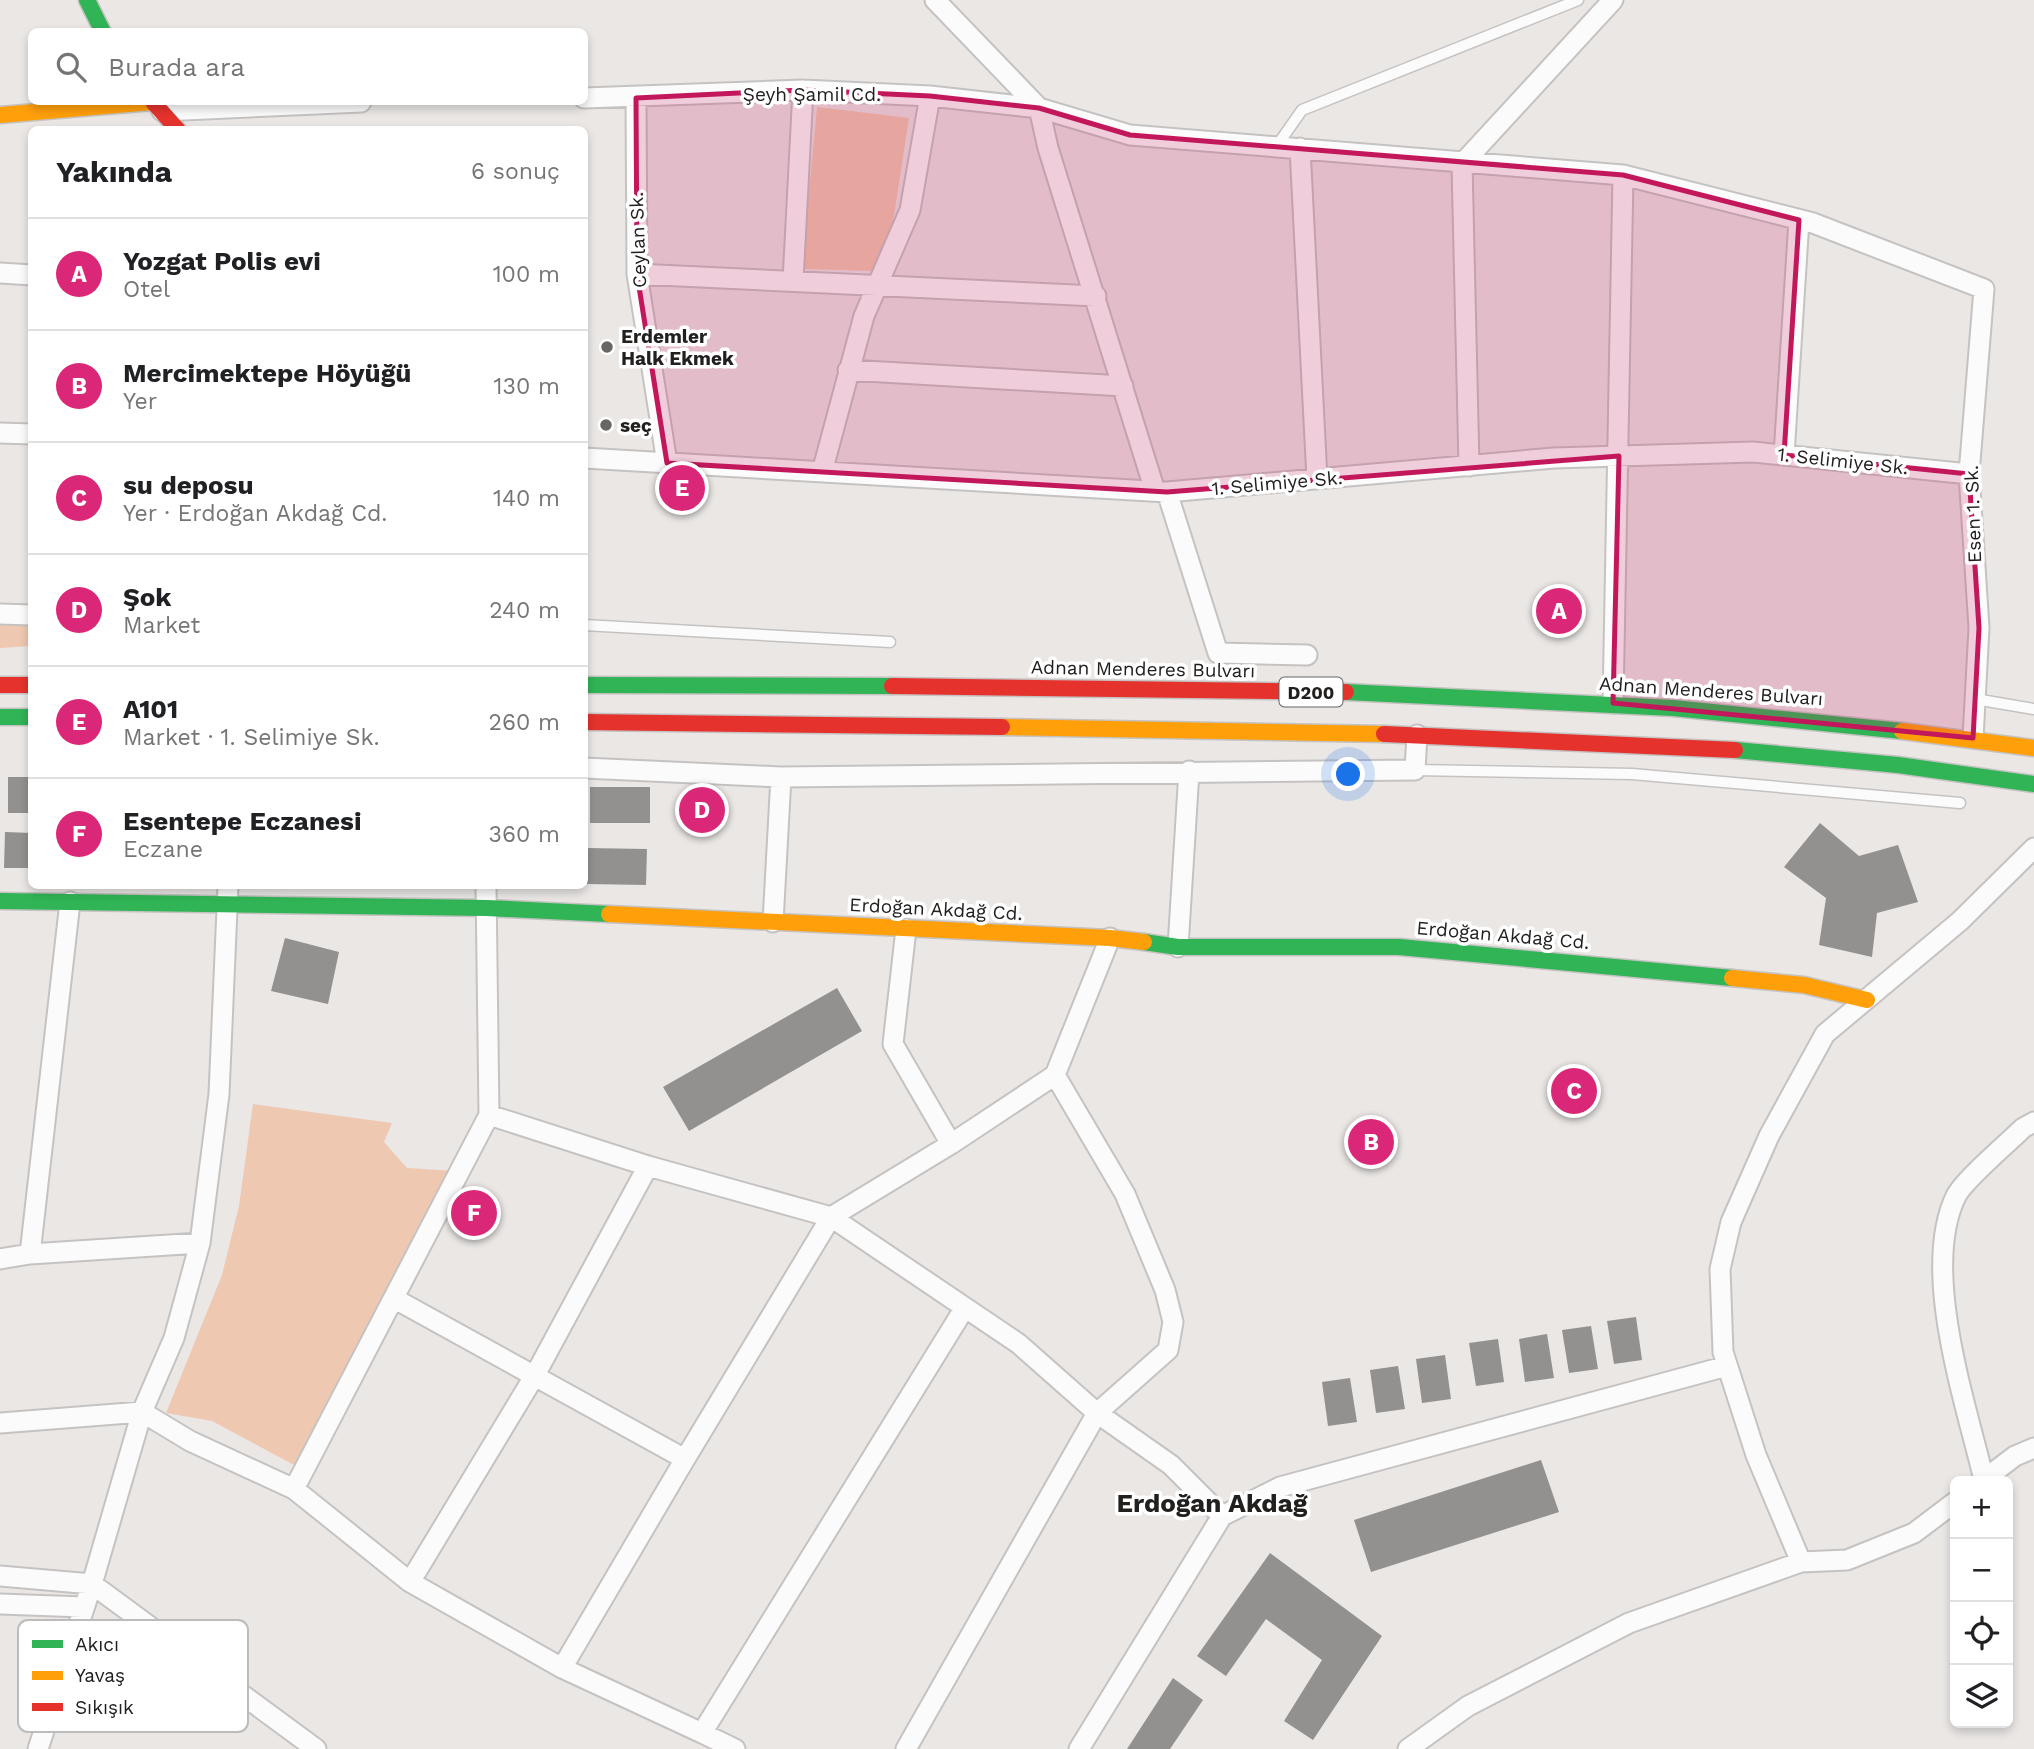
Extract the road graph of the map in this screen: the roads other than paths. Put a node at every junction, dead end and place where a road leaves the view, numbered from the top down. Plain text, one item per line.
1 (87, 0) edge
2 (935, 0) edge
3 (1578, 0) edge
4 (1613, 0) edge
5 (101, 28) edge
6 (803, 90) junction
7 (930, 96) junction
8 (588, 98) edge
9 (636, 98) junction
10 (156, 105) edge
11 (1039, 108) junction
12 (0, 115) edge
13 (174, 126) edge
14 (1276, 147) junction
15 (1300, 149) junction
16 (1462, 164) junction
17 (1623, 175) junction
18 (1799, 220) junction
19 (0, 274) edge
20 (636, 274) junction
21 (28, 275) edge
22 (793, 281) junction
23 (877, 286) junction
24 (1984, 289) joint
25 (1096, 296) junction
26 (848, 370) junction
27 (1124, 386) junction
28 (0, 433) edge
29 (28, 434) edge
30 (1784, 455) junction
31 (1619, 456) junction
32 (588, 458) edge
33 (667, 463) junction
34 (1469, 466) junction
35 (822, 472) junction
36 (1969, 474) junction
37 (1317, 479) junction
38 (1161, 491) junction
39 (0, 614) edge
40 (28, 615) edge
41 (588, 625) edge
42 (890, 642) dead end
43 (1307, 655) dead end
44 (0, 685) edge
45 (28, 685) edge
46 (588, 685) edge
47 (1975, 699) junction
48 (1613, 703) junction
49 (2034, 709) edge
50 (0, 717) edge
51 (28, 717) edge
52 (588, 722) edge
53 (1418, 735) junction
54 (1973, 738) junction
55 (2034, 748) edge
56 (588, 768) edge
57 (1415, 770) junction
58 (1189, 771) junction
59 (781, 777) junction
60 (2034, 784) edge
61 (1960, 803) dead end
62 (2033, 847) edge
63 (486, 889) edge
64 (228, 895) edge
65 (0, 901) edge
66 (70, 902) junction
67 (486, 908) junction
68 (773, 922) junction
69 (906, 929) junction
70 (1110, 939) junction
71 (1178, 947) junction
72 (1867, 1000) junction
73 (1055, 1075) junction
74 (489, 1115) junction
75 (2034, 1122) edge
76 (951, 1144) junction
77 (648, 1166) junction
78 (831, 1217) junction
79 (200, 1243) junction
80 (30, 1254) junction
81 (0, 1259) edge
82 (395, 1299) junction
83 (964, 1309) junction
84 (1727, 1366) junction
85 (535, 1375) junction
86 (142, 1412) junction
87 (1097, 1413) junction
88 (0, 1423) edge
89 (2034, 1448) edge
90 (685, 1458) junction
91 (1982, 1476) edge
92 (1988, 1476) edge
93 (294, 1489) junction
94 (1950, 1506) edge
95 (1222, 1516) junction
96 (1801, 1562) junction
97 (0, 1576) edge
98 (410, 1582) junction
99 (92, 1584) junction
100 (0, 1604) edge
101 (84, 1607) junction
102 (80, 1620) edge
103 (141, 1620) edge
104 (562, 1668) junction
105 (248, 1699) edge
106 (44, 1732) edge
107 (702, 1733) junction
108 (38, 1749) edge
109 (316, 1749) edge
110 (735, 1749) edge
111 (906, 1749) edge
112 (1079, 1749) edge
113 (1408, 1749) edge

1 - 5 main road
2 - 11 street
3 - 14 lane
4 - 16 street
6 - 7 street, Şeyh Şamil Cd.
6 - 9 street, Şeyh Şamil Cd.
6 - 22 street
7 - 11 street, Şeyh Şamil Cd.
7 - 23 street
8 - 9 street, Şeyh Şamil Cd.
9 - 20 street, Ceylan Sk.
10 - 12 main road
10 - 13 main road
11 - 14 street, Şeyh Şamil Cd.
11 - 25 street
14 - 15 street, Şeyh Şamil Cd.
15 - 16 street, Şeyh Şamil Cd.
15 - 37 street
16 - 17 street, Şeyh Şamil Cd.
16 - 34 street
17 - 18 street, Şeyh Şamil Cd.
17 - 31 street
18 - 24 street, Şeyh Şamil Cd.
18 - 30 street
19 - 21 street
20 - 22 street
20 - 33 street, Ceylan Sk.
22 - 23 street
23 - 25 street
23 - 26 street
24 - 36 street, Esen 1. Sk.
25 - 27 street
26 - 27 street
26 - 35 street
27 - 38 street
28 - 29 street
30 - 31 street, 1. Selimiye Sk.
30 - 36 street, 1. Selimiye Sk.
31 - 34 street, 1. Selimiye Sk.
31 - 48 street
32 - 33 street, 1. Selimiye Sk.
33 - 35 street, 1. Selimiye Sk.
34 - 37 street, 1. Selimiye Sk.
35 - 38 street, 1. Selimiye Sk.
36 - 47 street, Esen 1. Sk.
37 - 38 street, 1. Selimiye Sk.
38 - 43 street
39 - 40 street
41 - 42 lane
44 - 45 main road
46 - 48 main road, Adnan Menderes Bulvarı / D200
47 - 49 lane
47 - 54 street, Esen 1. Sk.
48 - 54 main road, Adnan Menderes Bulvarı / D200
50 - 51 main road
52 - 53 main road, D200
53 - 57 street
53 - 60 main road, D200
54 - 55 main road, Adnan Menderes Bulvarı / D200
56 - 59 street
57 - 58 street
57 - 61 lane
58 - 59 street
58 - 71 street
59 - 68 street
62 - 72 street
63 - 67 street
64 - 66 main road, Erdoğan Akdağ Cd.
64 - 67 main road, Erdoğan Akdağ Cd.
64 - 79 street
65 - 66 main road, Erdoğan Akdağ Cd.
66 - 80 street
67 - 68 main road, Erdoğan Akdağ Cd.
67 - 74 street
68 - 69 main road, Erdoğan Akdağ Cd.
69 - 70 main road, Erdoğan Akdağ Cd.
69 - 76 street
70 - 71 main road, Erdoğan Akdağ Cd.
70 - 73 street
71 - 72 main road, Erdoğan Akdağ Cd.
72 - 84 street
73 - 76 street
73 - 87 street
74 - 77 street
74 - 82 street
75 - 91 street
76 - 78 street
77 - 78 street
77 - 85 street
78 - 83 street
78 - 90 street
79 - 80 street
79 - 86 street
80 - 81 street
82 - 85 street
82 - 93 street
83 - 87 street
83 - 107 street
84 - 95 street
84 - 96 street
85 - 90 street
85 - 98 street
86 - 88 street
86 - 93 street
86 - 99 street
87 - 95 street
87 - 111 street
89 - 92 street
90 - 104 street
93 - 98 street
94 - 96 street
95 - 112 street
96 - 113 street
97 - 99 street
98 - 104 street
99 - 101 street
99 - 103 street
100 - 101 street
101 - 102 street
104 - 107 street
105 - 109 street
106 - 108 street
107 - 110 street

